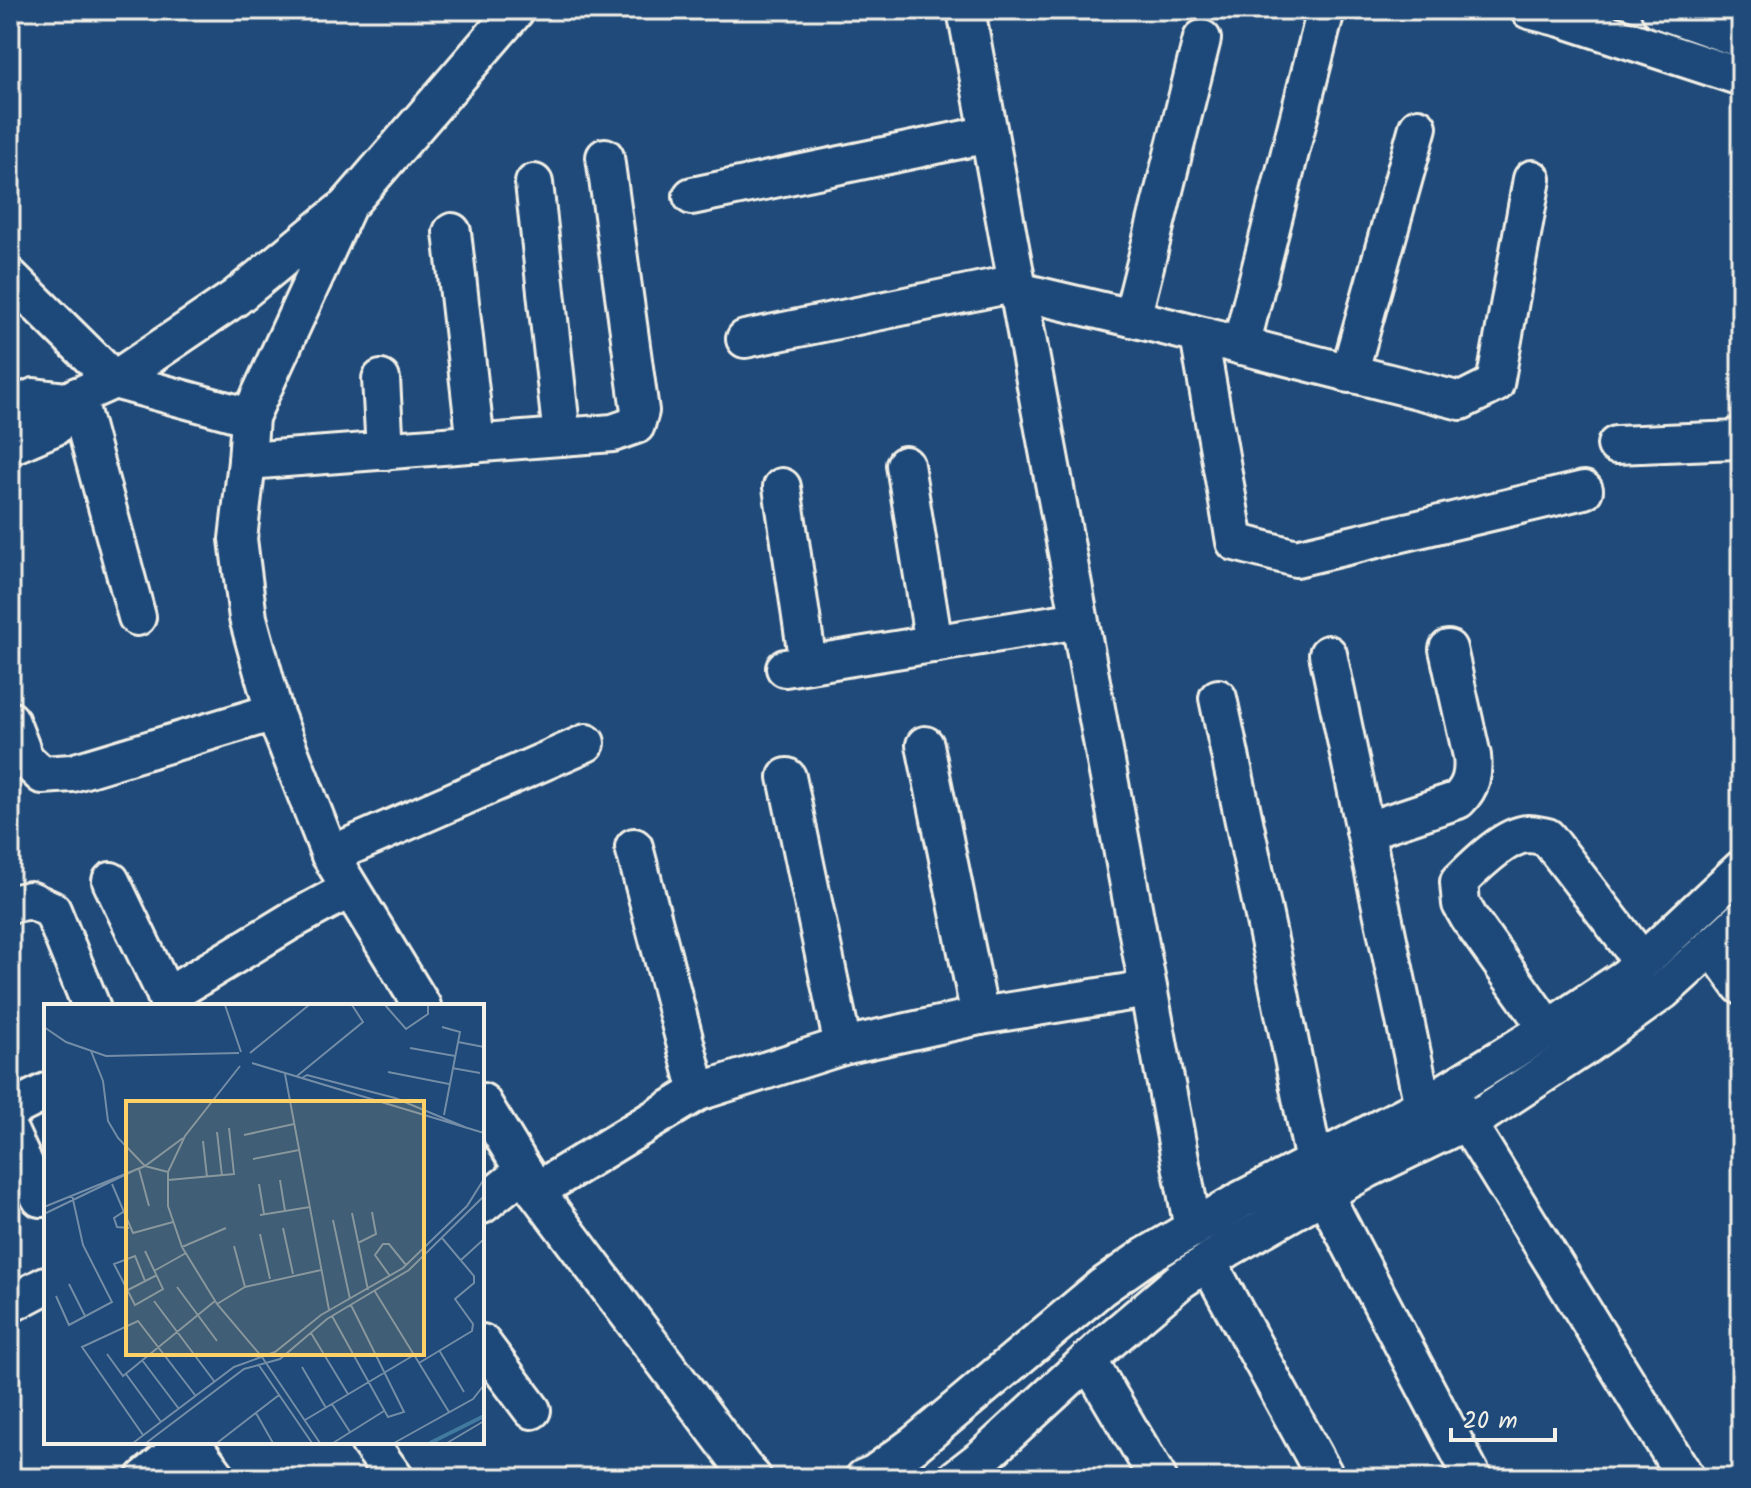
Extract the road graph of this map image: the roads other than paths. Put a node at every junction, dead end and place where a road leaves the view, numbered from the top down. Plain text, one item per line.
1 (516, 10) edge
2 (966, 10) edge
3 (1326, 10) edge
4 (1529, 10) edge
5 (1660, 10) edge
6 (1202, 39) dead end
7 (1741, 39) edge
8 (1741, 77) edge
9 (1418, 127) dead end
10 (989, 134) junction
11 (605, 157) dead end
12 (1532, 179) dead end
13 (534, 183) dead end
14 (692, 196) dead end
15 (347, 206) junction
16 (452, 232) dead end
17 (10, 277) edge
18 (1017, 287) junction
19 (1132, 318) junction
20 (1199, 336) junction
21 (745, 339) dead end
22 (1241, 346) junction
23 (1349, 374) junction
24 (381, 379) dead end
25 (114, 380) junction
26 (72, 398) junction
27 (10, 408) edge
28 (250, 417) junction
29 (1741, 435) edge
30 (562, 437) junction
31 (476, 444) junction
32 (1616, 445) dead end
33 (10, 446) edge
34 (385, 451) junction
35 (247, 461) junction
36 (905, 465) dead end
37 (782, 487) dead end
38 (1584, 490) dead end
39 (137, 617) dead end
40 (1079, 620) junction
41 (934, 644) junction
42 (1448, 649) dead end
43 (1328, 654) dead end
44 (1218, 698) dead end
45 (274, 712) junction
46 (13, 739) edge
47 (586, 743) dead end
48 (925, 745) dead end
49 (787, 777) dead end
50 (1365, 831) junction
51 (634, 847) dead end
52 (330, 855) junction
53 (1741, 869) edge
54 (111, 881) dead end
55 (350, 889) junction
56 (1712, 896) junction
57 (10, 904) edge
58 (1730, 930) edge
59 (1642, 961) junction
60 (1741, 986) edge
61 (1148, 989) junction
62 (169, 1001) edge
63 (90, 1004) edge
64 (421, 1004) edge
65 (980, 1016) junction
66 (1548, 1029) junction
67 (843, 1046) junction
68 (698, 1092) junction
69 (44, 1093) edge
70 (484, 1105) edge
71 (1446, 1106) junction
72 (10, 1110) edge
73 (10, 1133) edge
74 (1319, 1178) junction
75 (530, 1181) junction
76 (44, 1198) edge
77 (484, 1204) edge
78 (1193, 1229) junction
79 (1208, 1262) junction
80 (44, 1286) edge
81 (10, 1304) edge
82 (484, 1346) edge
83 (1088, 1360) junction
84 (532, 1410) dead end
85 (187, 1444) edge
86 (191, 1444) edge
87 (370, 1444) edge
88 (145, 1478) edge
89 (218, 1478) edge
90 (395, 1478) edge
91 (753, 1478) edge
92 (864, 1478) edge
93 (956, 1478) edge
94 (1158, 1478) edge
95 (1326, 1478) edge
96 (1473, 1478) edge
97 (1686, 1478) edge

1 - 15 street
2 - 10 street
3 - 22 street
4 - 8 street
5 - 7 street
6 - 19 street
9 - 23 street
10 - 14 street
10 - 18 street
11 - 30 street
12 - 23 street
13 - 30 street
15 - 25 street
15 - 28 street
16 - 31 street
17 - 25 street
18 - 19 street
18 - 21 street
18 - 40 street
19 - 20 street
20 - 22 street
20 - 38 street
22 - 23 street
24 - 34 street
25 - 26 street
25 - 28 street
26 - 27 street
26 - 33 street
26 - 39 street
28 - 35 street
29 - 32 street
30 - 31 street
31 - 34 street
34 - 35 street
35 - 45 street
36 - 41 street
37 - 41 street
40 - 41 street
40 - 61 street
42 - 50 street
43 - 50 street
44 - 74 street
45 - 46 street
45 - 52 street
47 - 52 street
48 - 65 street
49 - 67 street
50 - 71 street
51 - 68 street
52 - 55 street
53 - 56 street
54 - 62 street
55 - 62 street
55 - 64 street
56 - 58 street
56 - 59 street
57 - 63 street
58 - 60 street
58 - 71 street
59 - 66 street
59 - 66 street
61 - 65 street
61 - 78 street
65 - 67 street
66 - 71 street
67 - 68 street
68 - 75 street
69 - 72 street
70 - 75 street
71 - 74 street
71 - 97 street
73 - 76 street
74 - 78 street
74 - 79 street
74 - 96 street
75 - 77 street
75 - 91 street
78 - 92 street
79 - 83 street
79 - 95 street
80 - 81 street
82 - 84 street
83 - 93 street
83 - 94 street
85 - 88 street
86 - 89 street
87 - 90 street

